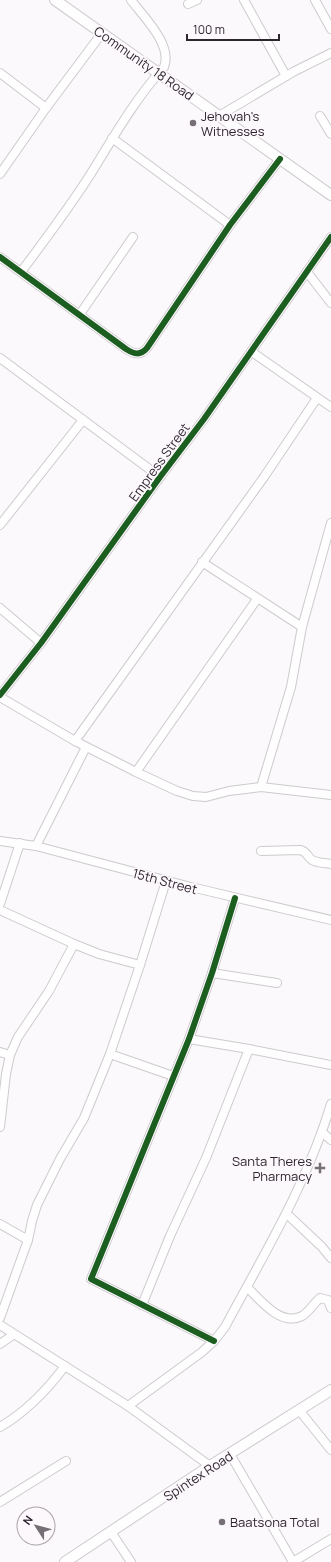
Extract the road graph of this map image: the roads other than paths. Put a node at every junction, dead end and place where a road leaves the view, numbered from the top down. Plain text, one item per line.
1 (55, 0) edge
2 (130, 0) edge
3 (197, 0) edge
4 (244, 0) edge
5 (315, 0) edge
6 (188, 4) dead end
7 (331, 29) edge
8 (102, 33) junction
9 (331, 53) edge
10 (0, 73) edge
11 (158, 73) junction
12 (286, 76) junction
13 (46, 108) junction
14 (219, 116) junction
15 (320, 116) dead end
16 (331, 134) edge
17 (112, 138) junction
18 (280, 159) junction
19 (0, 174) edge
20 (329, 190) edge
21 (230, 225) junction
22 (133, 237) dead end
23 (331, 237) edge
24 (0, 257) edge
25 (21, 272) junction
26 (307, 272) junction
27 (331, 303) edge
28 (80, 314) junction
29 (252, 352) junction
30 (0, 358) edge
31 (318, 398) junction
32 (331, 407) edge
33 (83, 420) junction
34 (160, 478) junction
35 (331, 523) edge
36 (0, 525) edge
37 (202, 562) junction
38 (257, 599) junction
39 (0, 608) edge
40 (302, 627) junction
41 (41, 644) junction
42 (0, 696) edge
43 (75, 741) junction
44 (86, 747) junction
45 (136, 772) junction
46 (261, 787) junction
47 (331, 795) edge
48 (0, 841) edge
49 (20, 843) junction
50 (36, 846) junction
51 (261, 851) dead end
52 (331, 864) edge
53 (166, 881) junction
54 (235, 898) junction
55 (0, 904) edge
56 (0, 910) edge
57 (331, 920) edge
58 (74, 944) junction
59 (140, 965) junction
60 (212, 972) junction
61 (277, 983) dead end
62 (189, 1039) junction
63 (249, 1049) junction
64 (0, 1052) edge
65 (110, 1054) junction
66 (10, 1055) junction
67 (331, 1065) edge
68 (174, 1076) junction
69 (331, 1104) edge
70 (0, 1127) edge
71 (322, 1133) junction
72 (331, 1140) edge
73 (287, 1214) junction
74 (0, 1224) edge
75 (28, 1240) junction
76 (331, 1258) edge
77 (247, 1287) junction
78 (142, 1304) junction
79 (331, 1308) edge
80 (0, 1318) edge
81 (0, 1325) edge
82 (13, 1335) junction
83 (214, 1341) junction
84 (0, 1344) edge
85 (65, 1366) junction
86 (331, 1390) edge
87 (128, 1406) junction
88 (299, 1410) junction
89 (0, 1427) edge
90 (331, 1450) edge
91 (230, 1454) junction
92 (66, 1461) dead end
93 (210, 1466) junction
94 (0, 1502) edge
95 (111, 1532) junction
96 (331, 1539) edge
97 (65, 1562) edge
98 (131, 1562) edge
99 (293, 1562) edge

1 - 8 main road, Community 18 Road
2 - 11 street
3 - 6 street
4 - 12 street
5 - 7 street
8 - 11 main road, Community 18 Road
8 - 13 street
9 - 12 street
10 - 13 street
11 - 14 main road, Community 18 Road
11 - 17 street
12 - 14 street
13 - 19 street
14 - 18 main road, Community 18 Road
15 - 16 street
17 - 21 street
17 - 25 street
18 - 20 main road, Community 18 Road
18 - 21 street
21 - 28 street
22 - 28 street
23 - 26 street, Empress Street
24 - 25 street
25 - 28 street
26 - 27 street
26 - 29 street, Empress Street
29 - 31 street
29 - 34 street, Empress Street
30 - 33 street
31 - 32 street
31 - 37 street
33 - 34 street
33 - 36 street
34 - 41 street, Empress Street
35 - 40 street
37 - 38 street
37 - 43 street
38 - 40 street
38 - 45 street
39 - 41 street
40 - 46 street
41 - 42 street, Empress Street
42 - 43 street
43 - 44 street
44 - 45 street
44 - 50 street
45 - 46 street
46 - 47 street
48 - 49 street, 15th Street
49 - 50 street, 15th Street
49 - 55 street
50 - 53 street, 15th Street
51 - 52 street
53 - 54 street, 15th Street
53 - 59 street
54 - 57 street, 15th Street
54 - 60 street
56 - 58 street
58 - 59 street
58 - 66 street
59 - 65 street
60 - 61 street
60 - 62 street
62 - 63 street
62 - 68 street
63 - 67 street
63 - 78 street
64 - 66 street
65 - 68 street
65 - 75 street
66 - 70 street
68 - 78 street
69 - 71 street
71 - 72 street
71 - 73 street
73 - 76 street
73 - 77 street
74 - 75 street
75 - 80 street
77 - 79 street
77 - 83 street
78 - 83 street
81 - 82 street
82 - 84 street
82 - 85 street
83 - 87 street
85 - 87 street
85 - 89 street
86 - 88 main road, Spintex Road
87 - 93 street
88 - 90 street
88 - 91 main road, Spintex Road
91 - 93 main road, Spintex Road
91 - 99 street
92 - 94 street
93 - 95 main road, Spintex Road
95 - 97 main road, Spintex Road
95 - 98 street
96 - 99 street

